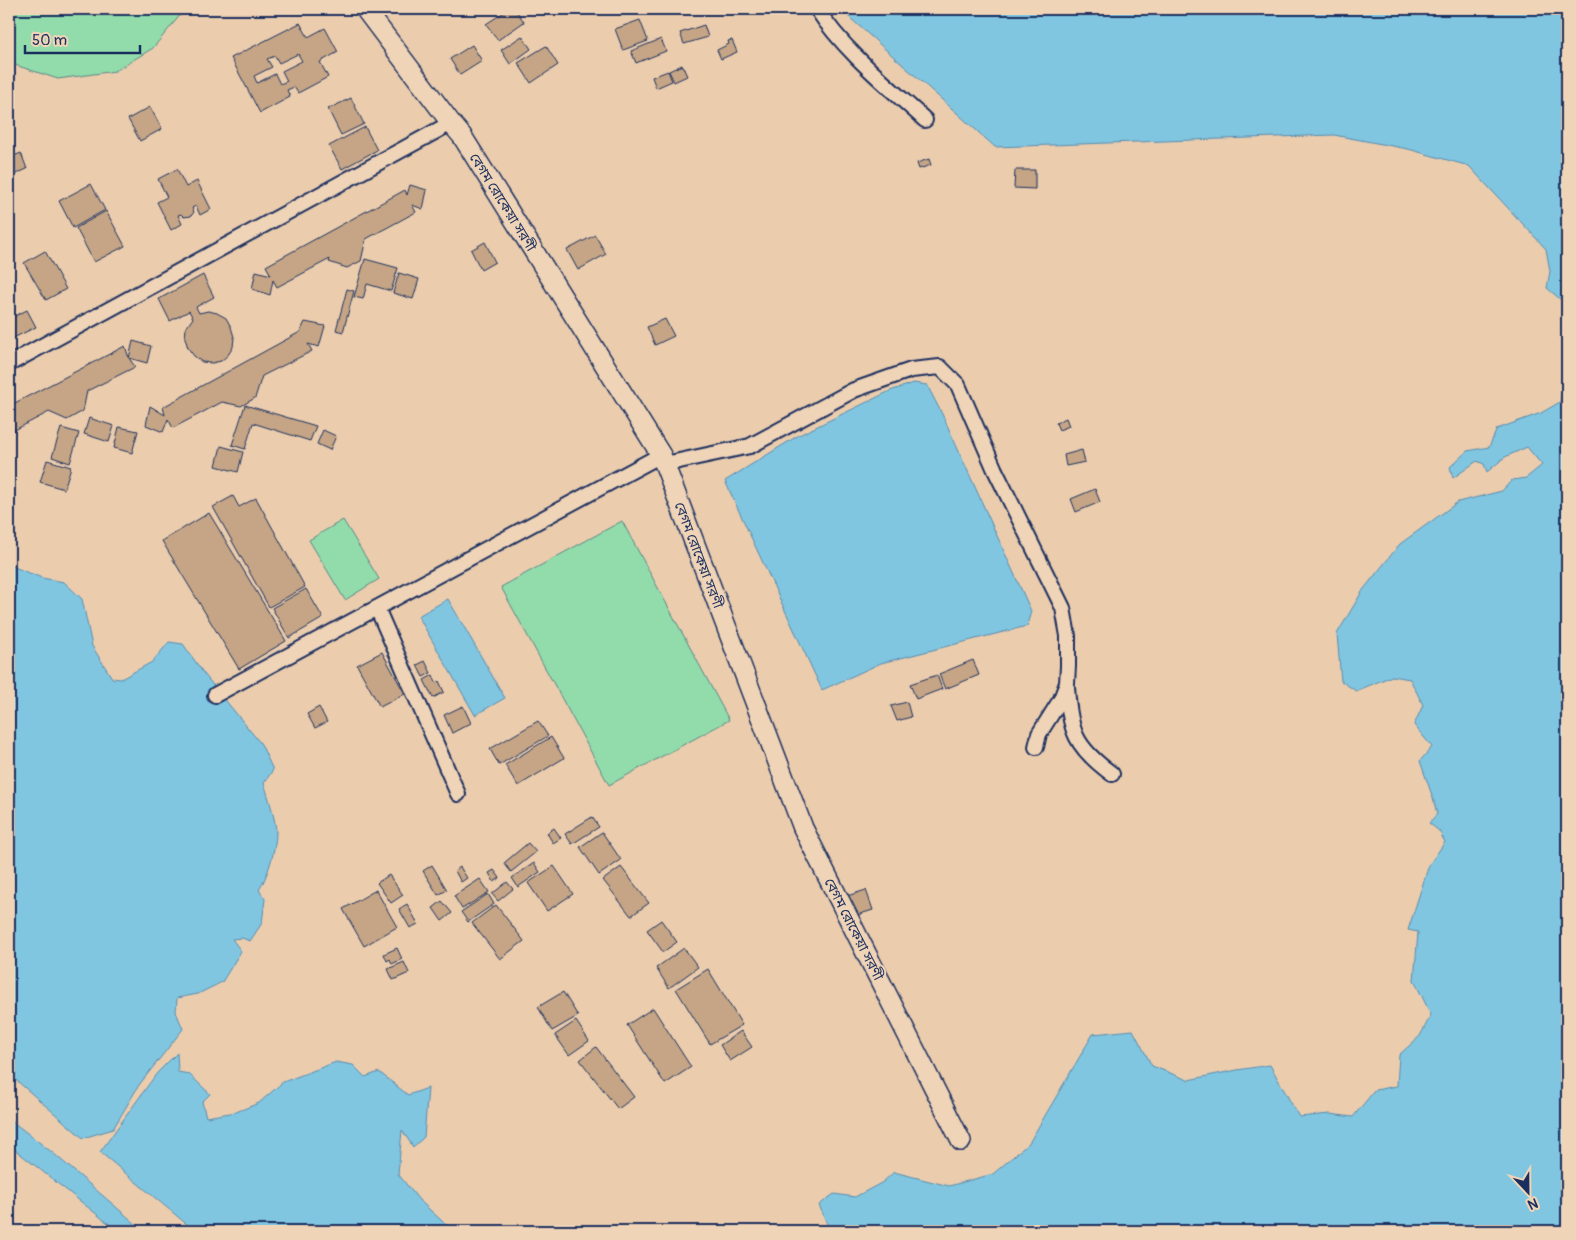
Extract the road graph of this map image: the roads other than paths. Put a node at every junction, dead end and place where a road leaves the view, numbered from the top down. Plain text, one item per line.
1 (365, 9) edge
2 (817, 9) edge
3 (925, 120) dead end
4 (451, 123) junction
5 (9, 364) edge
6 (663, 460) junction
7 (377, 608) junction
8 (1066, 683) junction
9 (215, 695) dead end
10 (1036, 748) dead end
11 (1112, 774) dead end
12 (458, 794) dead end
13 (961, 1141) dead end

1 - 4 street, বেগম রোকেয়া সরণী
2 - 3 street
4 - 5 street
4 - 6 street, বেগম রোকেয়া সরণী
6 - 7 street
6 - 8 street
6 - 13 street, বেগম রোকেয়া সরণী
7 - 9 street
7 - 12 street
8 - 10 street
8 - 11 street

